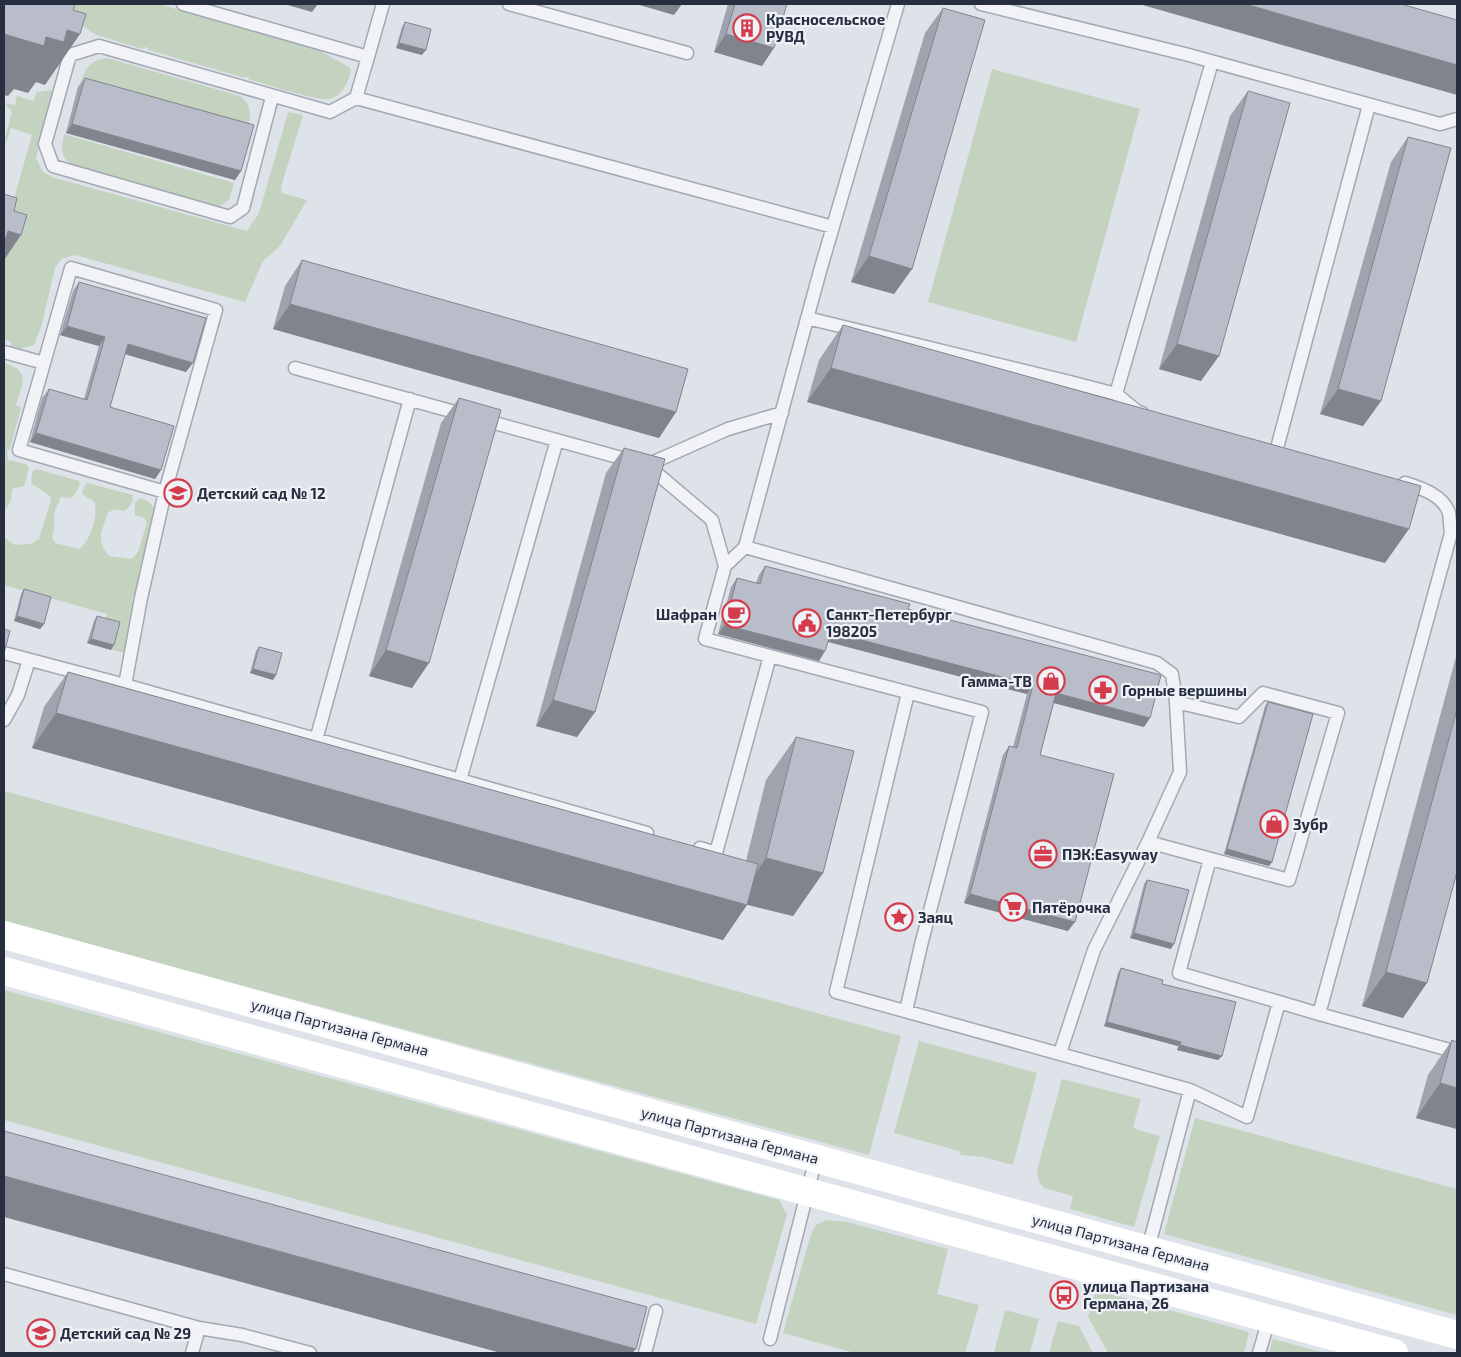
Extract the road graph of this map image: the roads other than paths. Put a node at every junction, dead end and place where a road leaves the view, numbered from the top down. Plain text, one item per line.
1 (183, 4) edge
2 (384, 4) edge
3 (509, 4) edge
4 (898, 4) edge
5 (982, 4) edge
6 (687, 53) dead end
7 (368, 57) junction
8 (1212, 62) junction
9 (272, 96) junction
10 (356, 98) junction
11 (1369, 105) junction
12 (1457, 120) edge
13 (833, 227) junction
14 (807, 318) junction
15 (4, 352) edge
16 (44, 363) junction
17 (294, 368) dead end
18 (1116, 394) junction
19 (410, 399) junction
20 (782, 413) junction
21 (1156, 417) edge
22 (557, 440) junction
23 (1277, 448) edge
24 (647, 465) junction
25 (1392, 480) edge
26 (165, 492) junction
27 (745, 546) junction
28 (1453, 546) edge
29 (726, 566) junction
30 (4, 653) edge
31 (770, 656) junction
32 (28, 660) junction
33 (125, 685) junction
34 (908, 693) junction
35 (1176, 702) junction
36 (4, 720) edge
37 (316, 740) junction
38 (460, 780) junction
39 (660, 837) edge
40 (1148, 842) junction
41 (688, 845) edge
42 (1210, 859) junction
43 (4, 935) edge
44 (4, 971) edge
45 (1279, 1002) junction
46 (906, 1011) junction
47 (1319, 1014) junction
48 (1457, 1052) edge
49 (1060, 1053) junction
50 (1190, 1090) junction
51 (816, 1158) junction
52 (808, 1192) junction
53 (1148, 1249) junction
54 (4, 1274) edge
55 (656, 1311) dead end
56 (1269, 1319) junction
57 (199, 1328) junction
58 (1457, 1335) edge
59 (770, 1339) dead end
60 (192, 1353) edge
61 (310, 1353) edge
62 (645, 1353) edge
63 (1259, 1353) edge
64 (1394, 1353) edge

1 - 7 lane
2 - 7 lane
3 - 6 lane
4 - 13 lane
5 - 8 lane
7 - 10 lane
8 - 11 lane
8 - 18 lane
9 - 9 lane
9 - 10 lane
10 - 13 lane
11 - 12 lane
11 - 23 lane
13 - 14 lane
14 - 18 lane
14 - 20 lane
15 - 16 lane
16 - 26 lane
16 - 26 lane
17 - 19 lane
18 - 21 lane
19 - 22 lane
19 - 37 lane
20 - 24 lane
20 - 27 lane
22 - 24 lane
22 - 38 lane
24 - 29 lane
25 - 28 lane
26 - 33 lane
27 - 29 lane
27 - 35 lane
28 - 47 lane
29 - 31 lane
30 - 32 lane
31 - 34 lane
31 - 41 lane
32 - 33 lane
32 - 36 lane
33 - 37 lane
34 - 46 lane
34 - 46 lane
35 - 40 lane
35 - 42 lane
37 - 38 lane
38 - 39 lane
40 - 42 lane
40 - 49 lane
42 - 45 lane
43 - 51 main road, улица Партизана Германа
44 - 52 main road
45 - 47 lane
45 - 50 lane
46 - 49 lane
47 - 48 lane
49 - 50 lane
50 - 53 lane
51 - 52 lane
51 - 53 main road, улица Партизана Германа
52 - 56 main road
52 - 59 lane
53 - 58 main road, улица Партизана Германа
54 - 57 lane
55 - 62 lane
56 - 63 lane
56 - 64 main road
57 - 60 lane
57 - 61 lane

